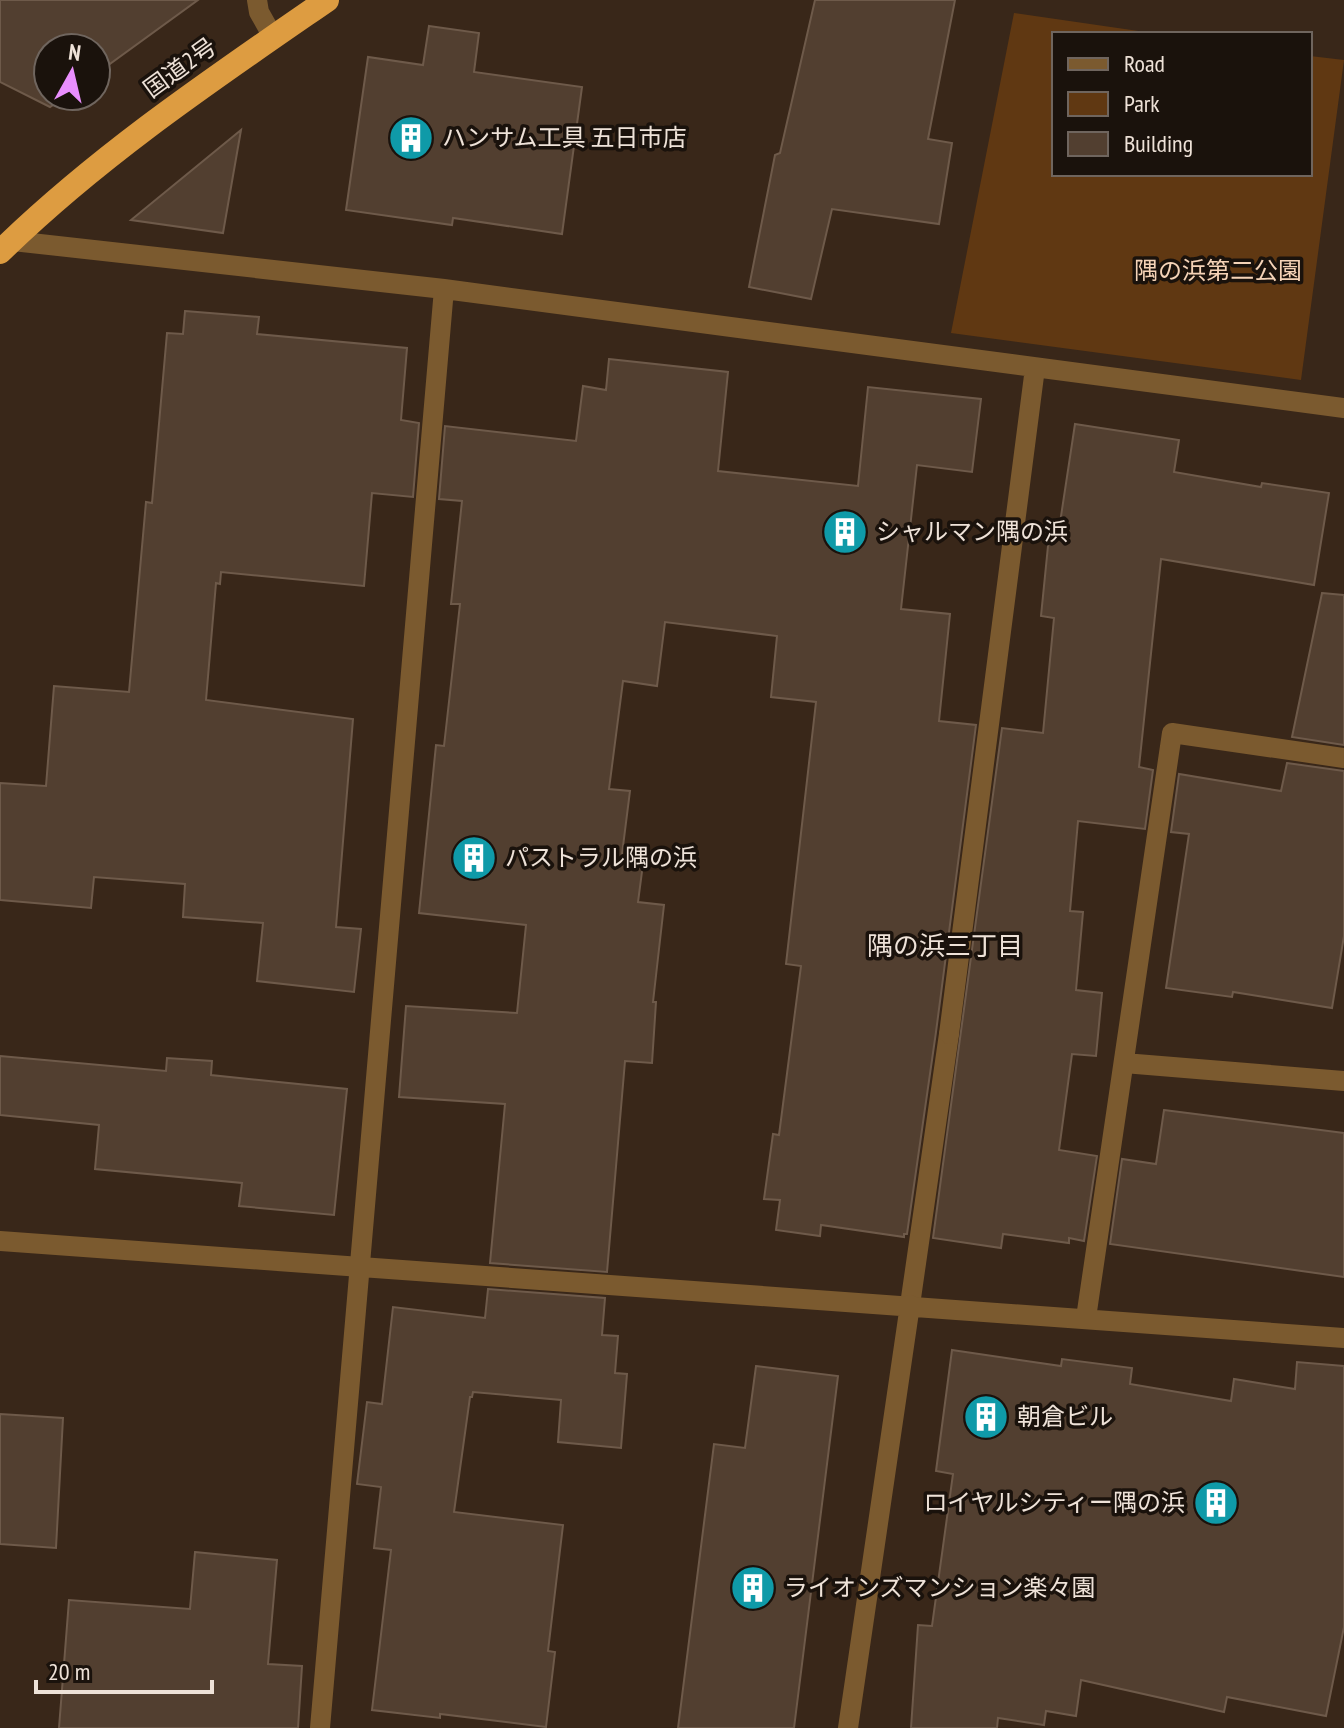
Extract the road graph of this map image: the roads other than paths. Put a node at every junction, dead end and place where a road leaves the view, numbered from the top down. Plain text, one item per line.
1 (257, 0) edge
2 (327, 0) edge
3 (273, 37) junction
4 (6, 247) edge
5 (444, 289) junction
6 (1035, 368) junction
7 (1344, 408) edge
8 (1344, 758) edge
9 (1124, 1063) junction
10 (1344, 1081) edge
11 (0, 1241) edge
12 (362, 1266) junction
13 (910, 1305) junction
14 (1086, 1318) junction
15 (1344, 1338) edge
16 (320, 1728) edge
17 (848, 1728) edge

1 - 3 street
2 - 3 highway, 国道2号
3 - 4 highway, 国道2号
4 - 5 street
5 - 6 street
5 - 12 street
6 - 7 street
6 - 13 street
8 - 9 street
9 - 10 street
9 - 14 street
11 - 12 street
12 - 13 street
12 - 16 street
13 - 14 street
13 - 17 street
14 - 15 street

